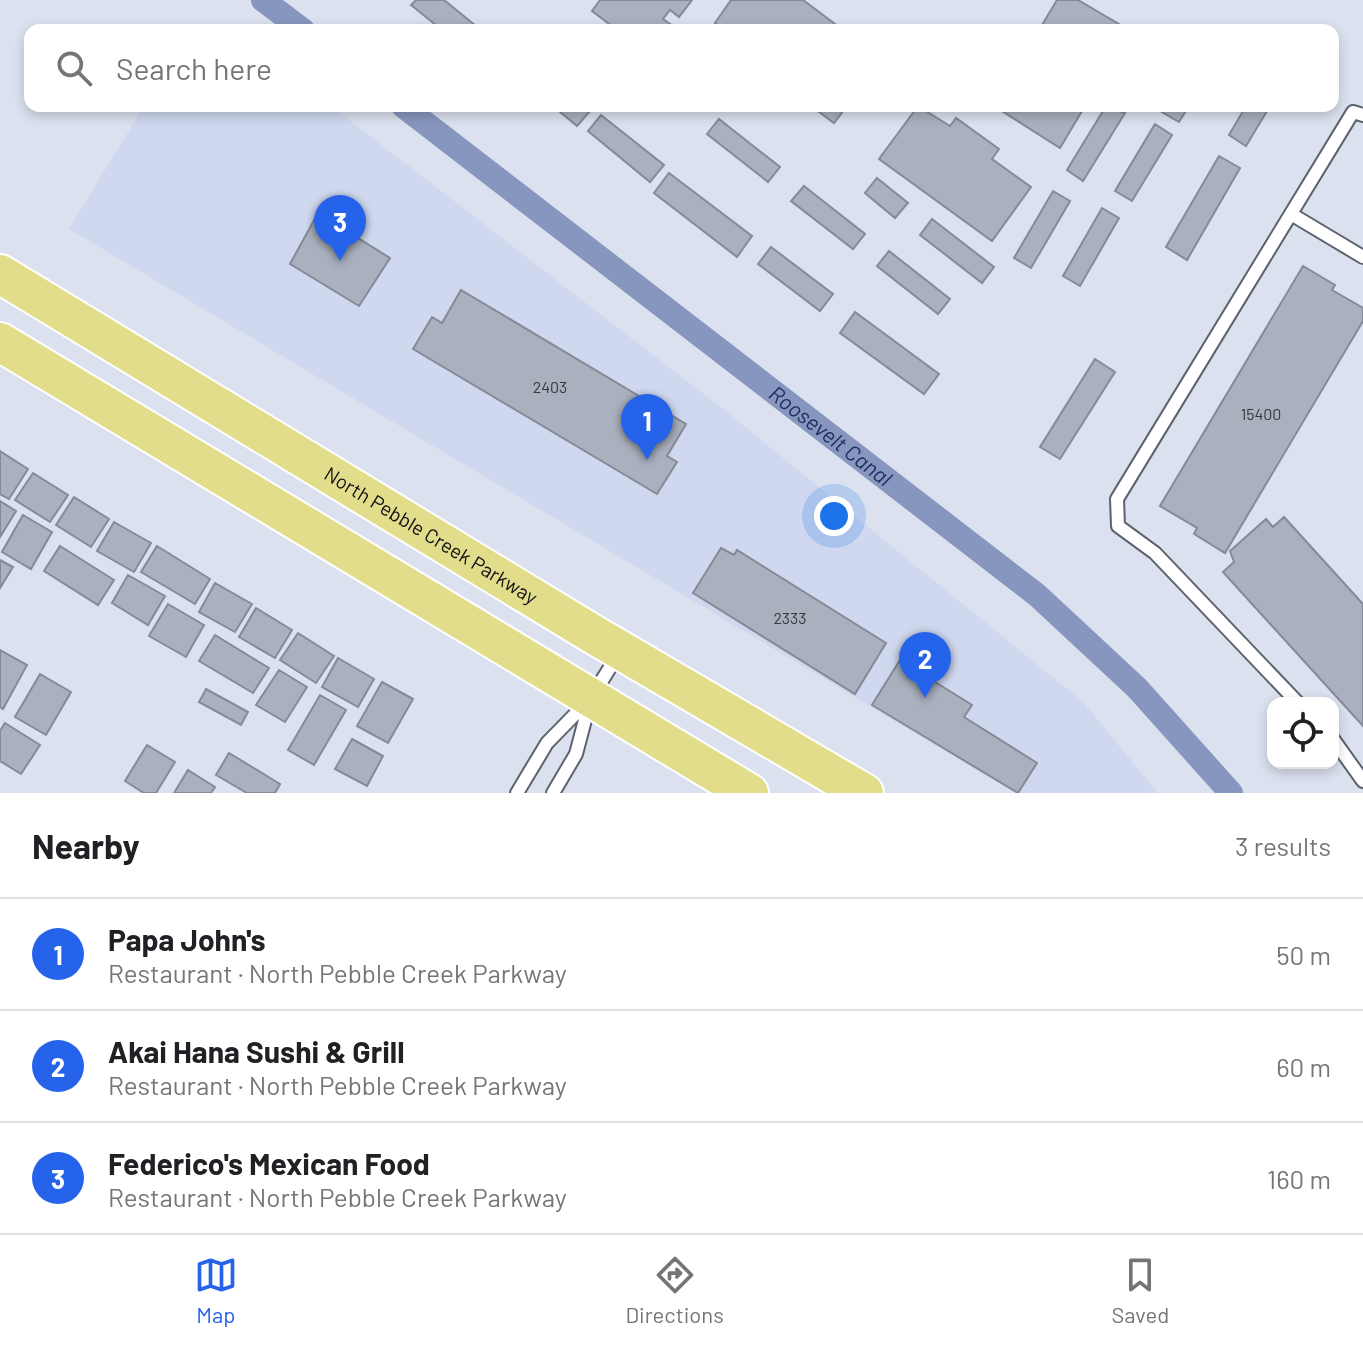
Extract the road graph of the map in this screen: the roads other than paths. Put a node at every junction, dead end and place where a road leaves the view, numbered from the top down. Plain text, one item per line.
1 (1363, 115) edge
2 (1291, 214) junction
3 (1363, 257) edge
4 (0, 274) edge
5 (0, 342) edge
6 (621, 650) junction
7 (1292, 697) edge
8 (591, 698) junction
9 (1339, 747) edge
10 (1363, 781) edge
11 (517, 793) edge
12 (553, 793) edge
13 (749, 793) edge
14 (864, 793) edge

1 - 2 lane
2 - 3 lane
2 - 7 lane
4 - 6 main road, North Pebble Creek Parkway
5 - 8 main road
6 - 8 lane
6 - 14 main road, North Pebble Creek Parkway
8 - 11 lane
8 - 12 lane
8 - 13 main road
9 - 10 lane

